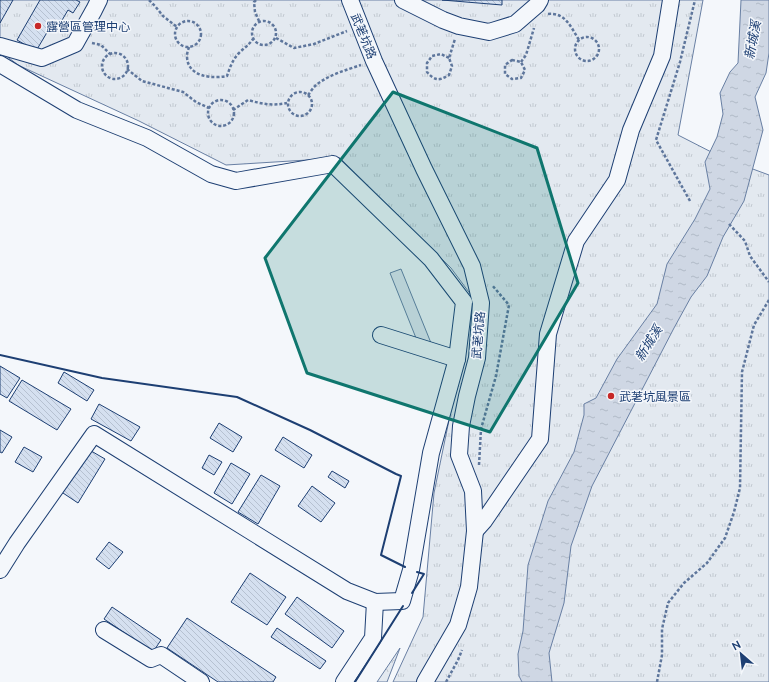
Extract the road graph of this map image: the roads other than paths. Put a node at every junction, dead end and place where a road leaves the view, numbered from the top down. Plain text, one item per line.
1 (99, 0) edge
2 (350, 0) edge
3 (403, 0) edge
4 (671, 0) edge
5 (538, 3) edge
6 (0, 46) edge
7 (0, 64) edge
8 (381, 335) dead end
9 (457, 359) junction
10 (475, 531) junction
11 (0, 570) edge
12 (375, 602) junction
13 (104, 630) dead end
14 (201, 682) edge
15 (344, 682) edge
16 (424, 682) edge

1 - 6 street
2 - 10 street, 武荖坑路
3 - 5 street
4 - 10 street
7 - 9 street
8 - 9 street
9 - 12 street
10 - 16 street, 武荖坑路
11 - 12 street
12 - 15 street
13 - 14 street

